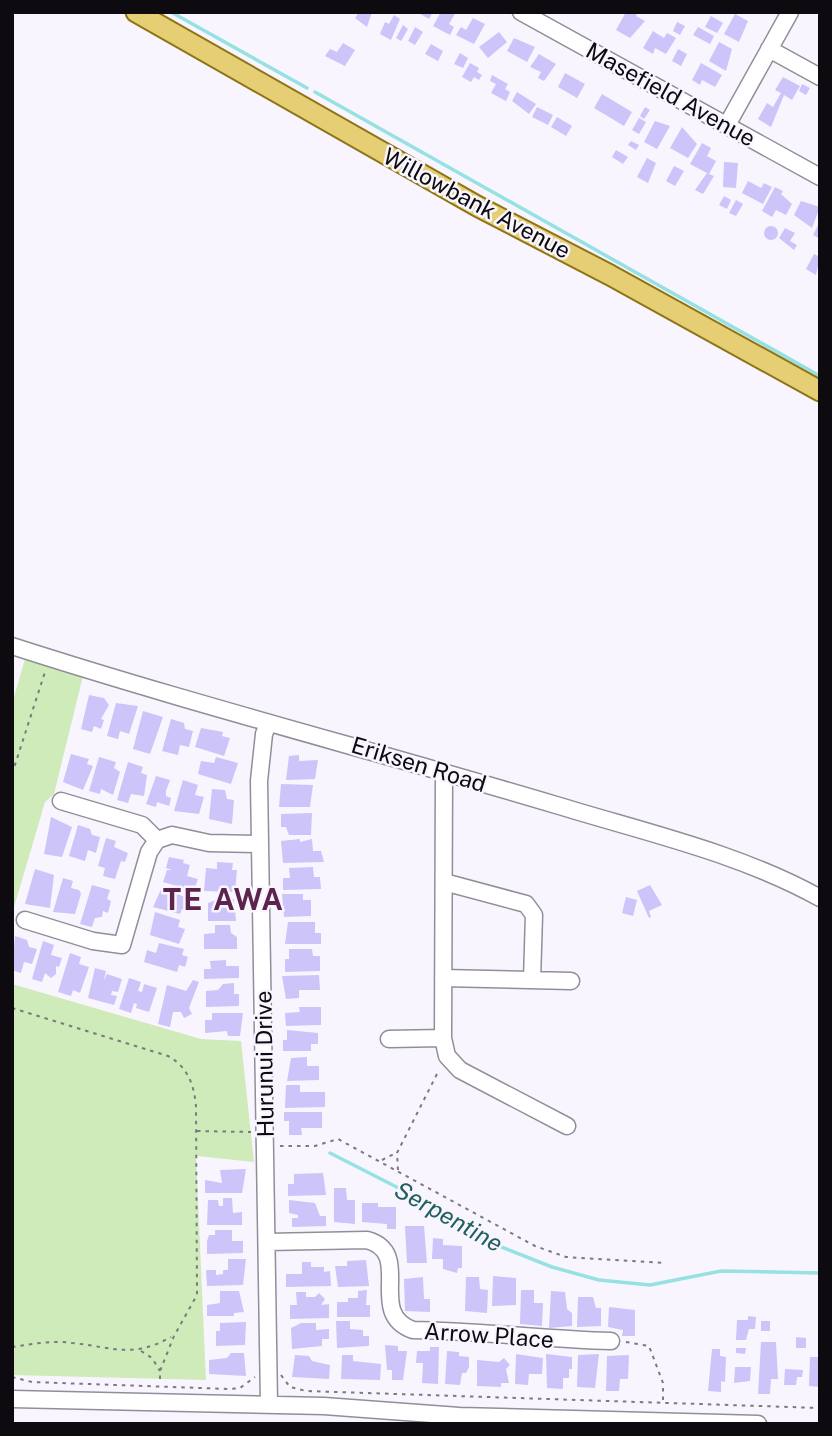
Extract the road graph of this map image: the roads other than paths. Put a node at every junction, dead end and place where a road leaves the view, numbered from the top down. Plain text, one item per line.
1 (136, 12) edge
2 (521, 12) edge
3 (790, 12) edge
4 (769, 49) junction
5 (820, 78) edge
6 (727, 125) junction
7 (820, 177) edge
8 (820, 391) edge
9 (12, 646) edge
10 (268, 724) junction
11 (444, 772) junction
12 (61, 801) dead end
13 (157, 840) junction
14 (260, 844) junction
15 (444, 882) junction
16 (820, 898) edge
17 (25, 920) dead end
18 (443, 978) junction
19 (532, 981) junction
20 (571, 981) dead end
21 (443, 1038) junction
22 (389, 1039) dead end
23 (567, 1126) dead end
24 (267, 1242) junction
25 (611, 1341) road end
26 (12, 1399) edge
27 (269, 1404) junction
28 (758, 1424) edge

1 - 8 main road, Willowbank Avenue
2 - 6 street, Masefield Avenue
3 - 4 street
4 - 5 street
4 - 6 street
6 - 7 street, Masefield Avenue
9 - 10 street, Eriksen Road
10 - 11 street, Eriksen Road
10 - 14 street, Hurunui Drive
11 - 15 street
11 - 16 street, Eriksen Road
12 - 13 street
13 - 14 street
13 - 17 street
14 - 24 street, Hurunui Drive
15 - 18 street
15 - 19 street
18 - 19 street
18 - 21 street
19 - 20 street
21 - 22 street
21 - 23 street
24 - 25 street, Arrow Place
24 - 27 street, Hurunui Drive
26 - 27 street
27 - 28 street

